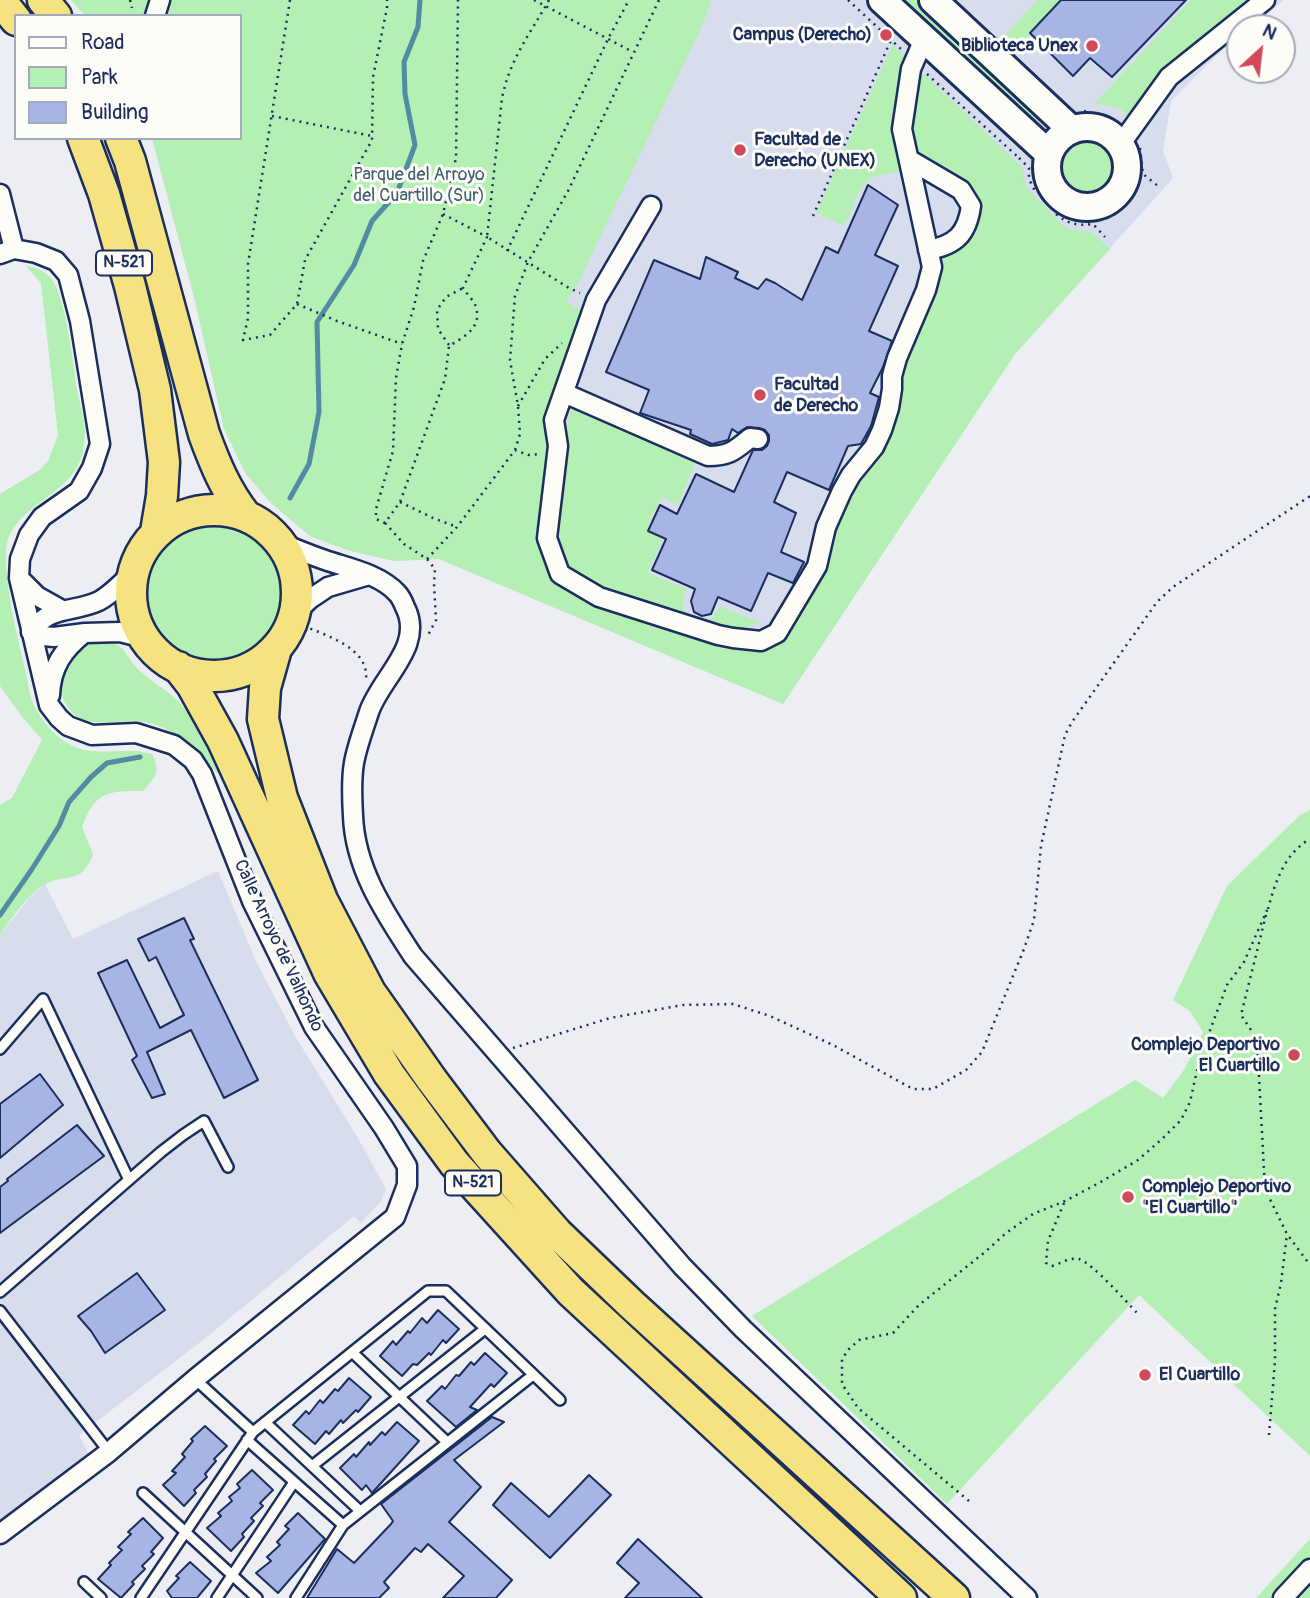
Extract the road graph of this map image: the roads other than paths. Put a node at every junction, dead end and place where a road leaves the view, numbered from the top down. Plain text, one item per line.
1 (0, 0) edge
2 (43, 0) edge
3 (881, 0) edge
4 (933, 0) edge
5 (1265, 0) edge
6 (54, 14) edge
7 (14, 18) edge
8 (924, 39) junction
9 (1065, 123) junction
10 (1125, 138) junction
11 (84, 140) edge
12 (125, 143) edge
13 (1049, 154) junction
14 (909, 160) junction
15 (0, 194) edge
16 (651, 206) dead end
17 (928, 250) junction
18 (7, 251) edge
19 (564, 393) junction
20 (758, 439) dead end
21 (246, 516) junction
22 (156, 532) junction
23 (281, 543) junction
24 (133, 573) junction
25 (369, 575) junction
26 (19, 578) junction
27 (62, 610) junction
28 (287, 629) junction
29 (31, 632) junction
30 (85, 633) junction
31 (144, 638) junction
32 (178, 667) junction
33 (49, 705) junction
34 (0, 1048) edge
35 (228, 1167) dead end
36 (129, 1180) junction
37 (0, 1292) edge
38 (0, 1311) edge
39 (485, 1329) junction
40 (352, 1352) junction
41 (533, 1376) junction
42 (195, 1379) junction
43 (399, 1397) junction
44 (560, 1400) dead end
45 (265, 1422) junction
46 (253, 1432) junction
47 (247, 1440) junction
48 (447, 1442) junction
49 (109, 1452) junction
50 (312, 1466) junction
51 (294, 1482) junction
52 (143, 1493) dead end
53 (359, 1510) junction
54 (343, 1525) junction
55 (185, 1532) junction
56 (0, 1534) edge
57 (1310, 1569) edge
58 (232, 1575) junction
59 (85, 1583) dead end
60 (102, 1598) edge
61 (141, 1598) edge
62 (217, 1598) edge
63 (257, 1598) edge
64 (296, 1598) edge
65 (901, 1598) edge
66 (954, 1598) edge
67 (1027, 1598) edge
68 (1283, 1598) edge

1 - 7 highway
2 - 6 highway
3 - 8 main road
4 - 9 main road
5 - 10 street
8 - 13 main road
8 - 14 street
9 - 10 main road
9 - 13 main road
10 - 13 main road
11 - 22 highway, N-521
12 - 21 highway, N-521
14 - 17 street
14 - 17 street
15 - 18 street
16 - 19 street
17 - 19 street
18 - 26 street
19 - 20 street
21 - 22 highway, N-521
21 - 23 highway, N-521
22 - 24 highway, N-521
23 - 25 street
23 - 28 highway, N-521
24 - 27 street
24 - 31 highway, N-521
25 - 28 street
25 - 67 street
26 - 27 street
26 - 29 street
27 - 29 street
28 - 32 highway, N-521
28 - 66 highway, N-521
29 - 30 street
29 - 33 street
30 - 31 street
30 - 33 street
31 - 32 highway, N-521
32 - 65 highway, N-521
33 - 42 street, Calle Arroyo de Valhondo
34 - 36 lane
35 - 36 lane
36 - 37 lane
38 - 49 lane
39 - 40 lane
39 - 41 lane
39 - 43 lane
40 - 43 lane
40 - 45 lane
41 - 44 lane
41 - 48 lane
42 - 46 lane
42 - 49 street, Calle Arroyo de Valhondo
43 - 48 lane
43 - 50 lane
45 - 46 lane
45 - 50 lane
46 - 47 lane
47 - 51 lane
47 - 55 lane
48 - 53 lane
49 - 56 street, Calle Arroyo de Valhondo
50 - 53 lane
51 - 54 lane
51 - 58 lane
52 - 55 lane
53 - 54 lane
54 - 64 lane
55 - 58 lane
55 - 61 lane
57 - 68 street
58 - 62 lane
58 - 63 lane
59 - 60 lane

